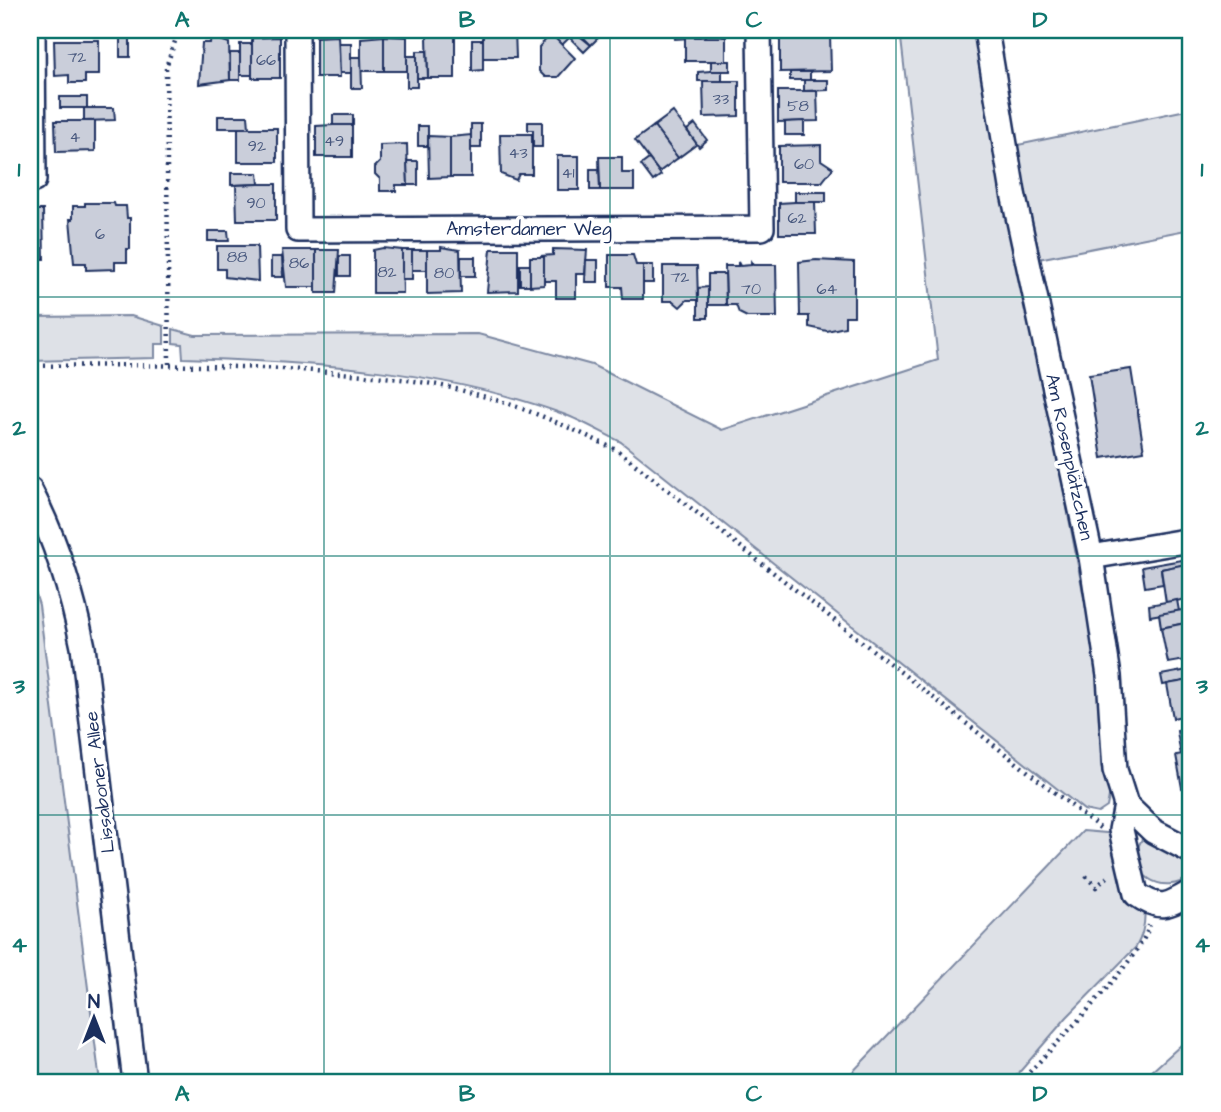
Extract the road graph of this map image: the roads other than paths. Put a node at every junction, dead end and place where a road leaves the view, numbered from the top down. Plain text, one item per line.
1 (33, 30) edge
2 (297, 30) edge
3 (759, 30) edge
4 (986, 30) edge
5 (34, 180) dead end
6 (30, 490) edge
7 (1191, 540) edge
8 (1091, 556) junction
9 (1126, 805) junction
10 (1191, 851) edge
11 (1191, 892) edge
12 (135, 1082) edge

1 - 5 street
2 - 3 street, Amsterdamer Weg
4 - 8 street, Am Rosenplätzchen
6 - 12 street, Lissaboner Allee
7 - 8 street
8 - 9 street, Am Rosenplätzchen
9 - 10 street
9 - 11 street

